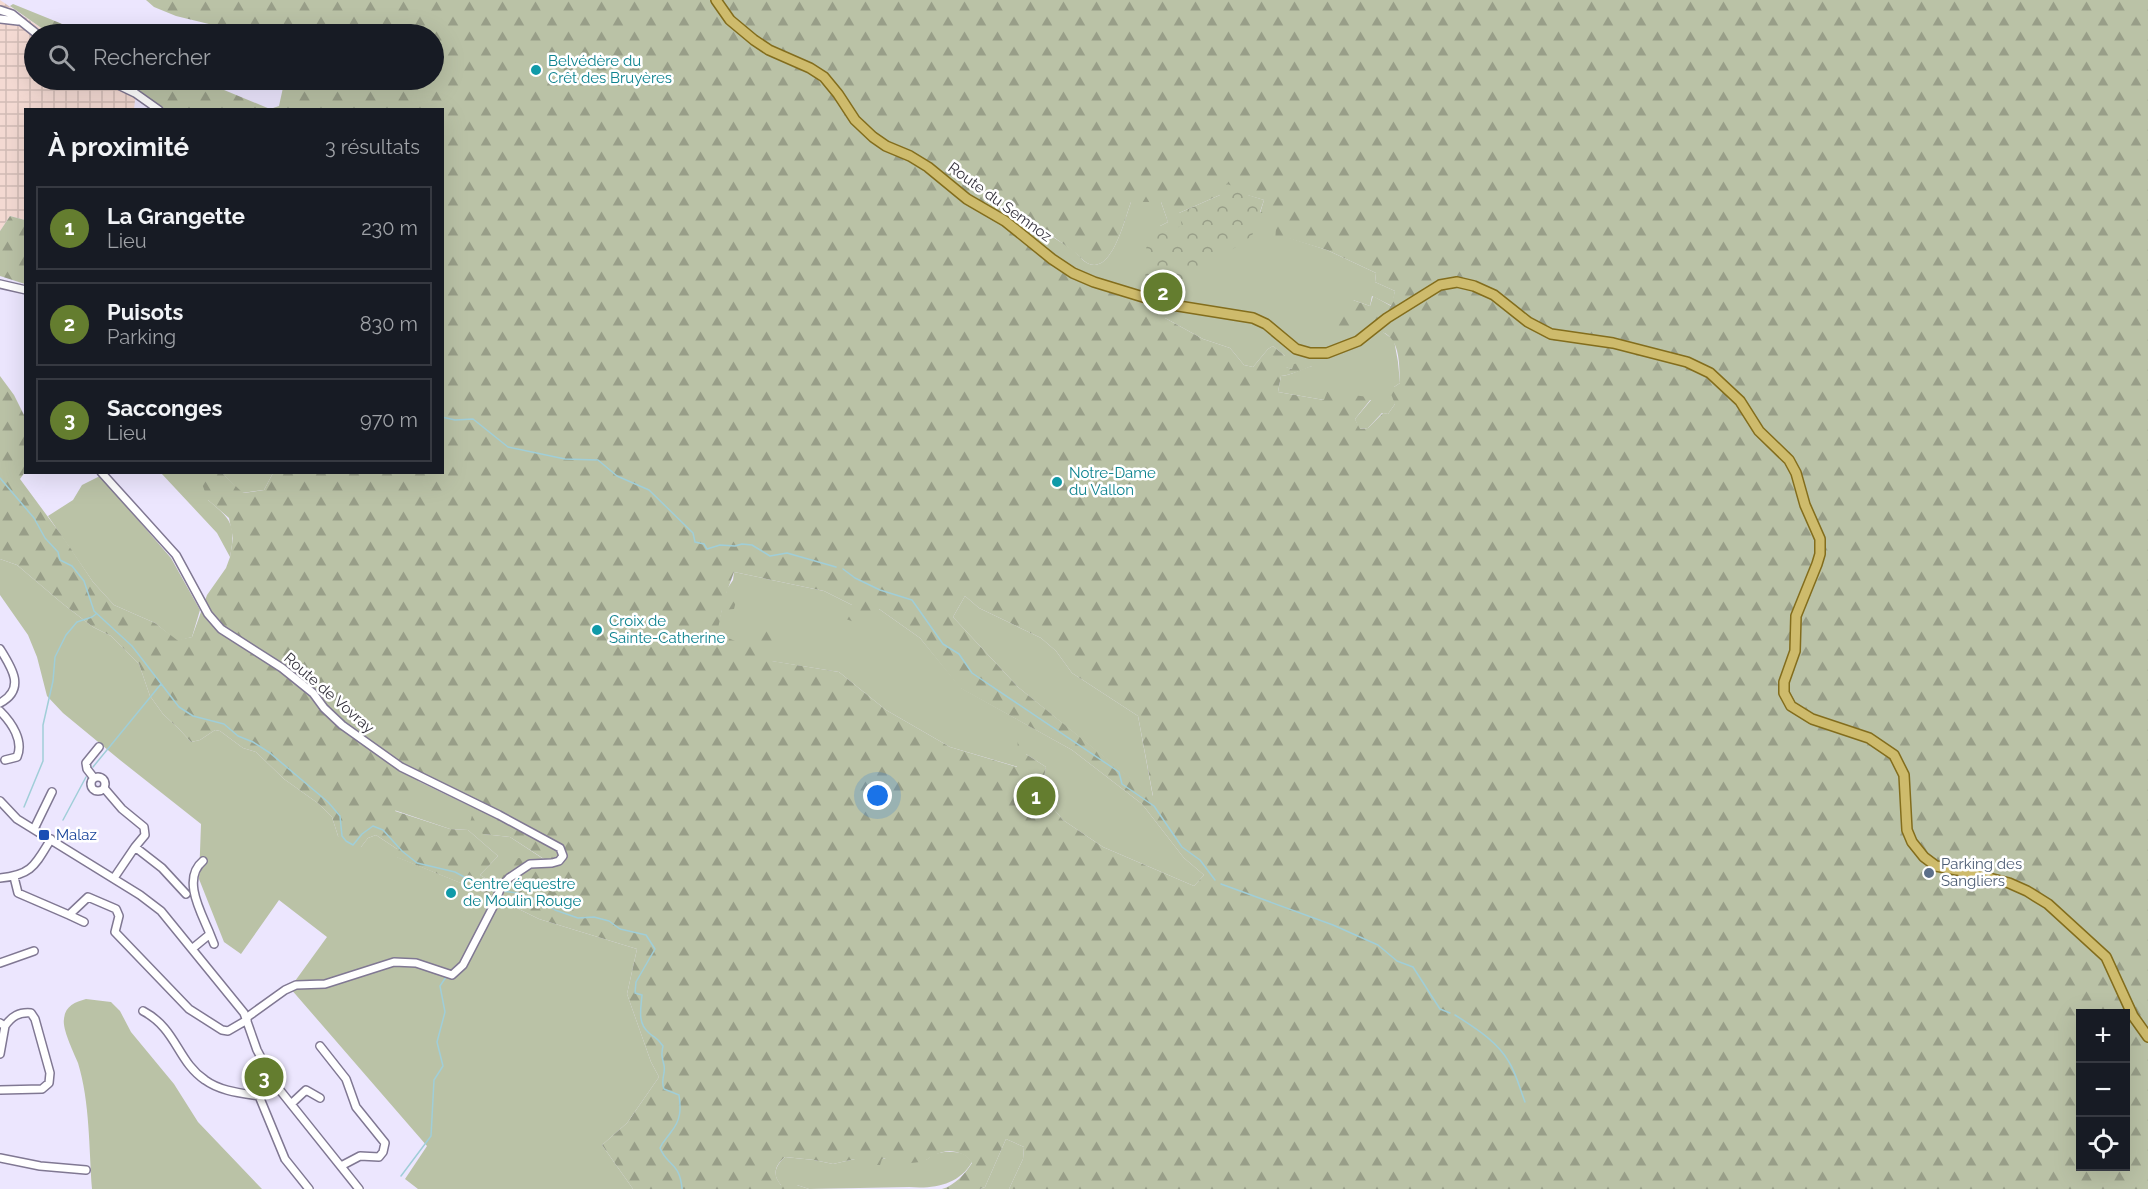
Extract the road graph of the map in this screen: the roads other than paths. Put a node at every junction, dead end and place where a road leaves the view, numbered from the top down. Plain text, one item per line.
1 (716, 0) edge
2 (0, 10) edge
3 (0, 19) edge
4 (21, 22) junction
5 (24, 24) edge
6 (129, 90) edge
7 (156, 108) edge
8 (0, 285) edge
9 (24, 290) edge
10 (103, 474) edge
11 (0, 649) edge
12 (0, 703) edge
13 (0, 711) edge
14 (99, 747) dead end
15 (5, 760) dead end
16 (52, 792) dead end
17 (0, 801) edge
18 (34, 829) junction
19 (51, 839) junction
20 (135, 847) junction
21 (202, 861) dead end
22 (14, 877) junction
23 (0, 878) edge
24 (114, 879) junction
25 (186, 894) dead end
26 (69, 915) junction
27 (84, 922) dead end
28 (210, 934) junction
29 (214, 944) dead end
30 (193, 948) junction
31 (34, 951) dead end
32 (0, 963) edge
33 (142, 1011) dead end
34 (247, 1019) junction
35 (2, 1024) edge
36 (2148, 1036) edge
37 (320, 1046) dead end
38 (0, 1054) edge
39 (275, 1084) junction
40 (0, 1090) edge
41 (259, 1096) junction
42 (320, 1098) dead end
43 (291, 1104) junction
44 (0, 1158) edge
45 (341, 1166) junction
46 (86, 1170) dead end
47 (309, 1189) edge
48 (359, 1189) edge

1 - 36 main road, Route du Semnoz
2 - 4 street
3 - 4 street
4 - 5 street
6 - 7 street
8 - 9 street
10 - 34 street, Route de Vovray
11 - 12 street
13 - 15 street
14 - 20 street
16 - 18 street
17 - 18 street
18 - 19 street
19 - 22 street
19 - 24 street
20 - 24 street
20 - 25 street
21 - 28 street
22 - 23 street
22 - 26 street
24 - 30 street
26 - 27 street
26 - 34 street
28 - 29 street
28 - 30 street
30 - 34 street
31 - 32 street
33 - 41 street
34 - 39 street
35 - 38 street
35 - 40 street
37 - 45 street
39 - 41 street
39 - 43 street
41 - 47 street
42 - 43 street
43 - 45 street
44 - 46 street
45 - 48 street

